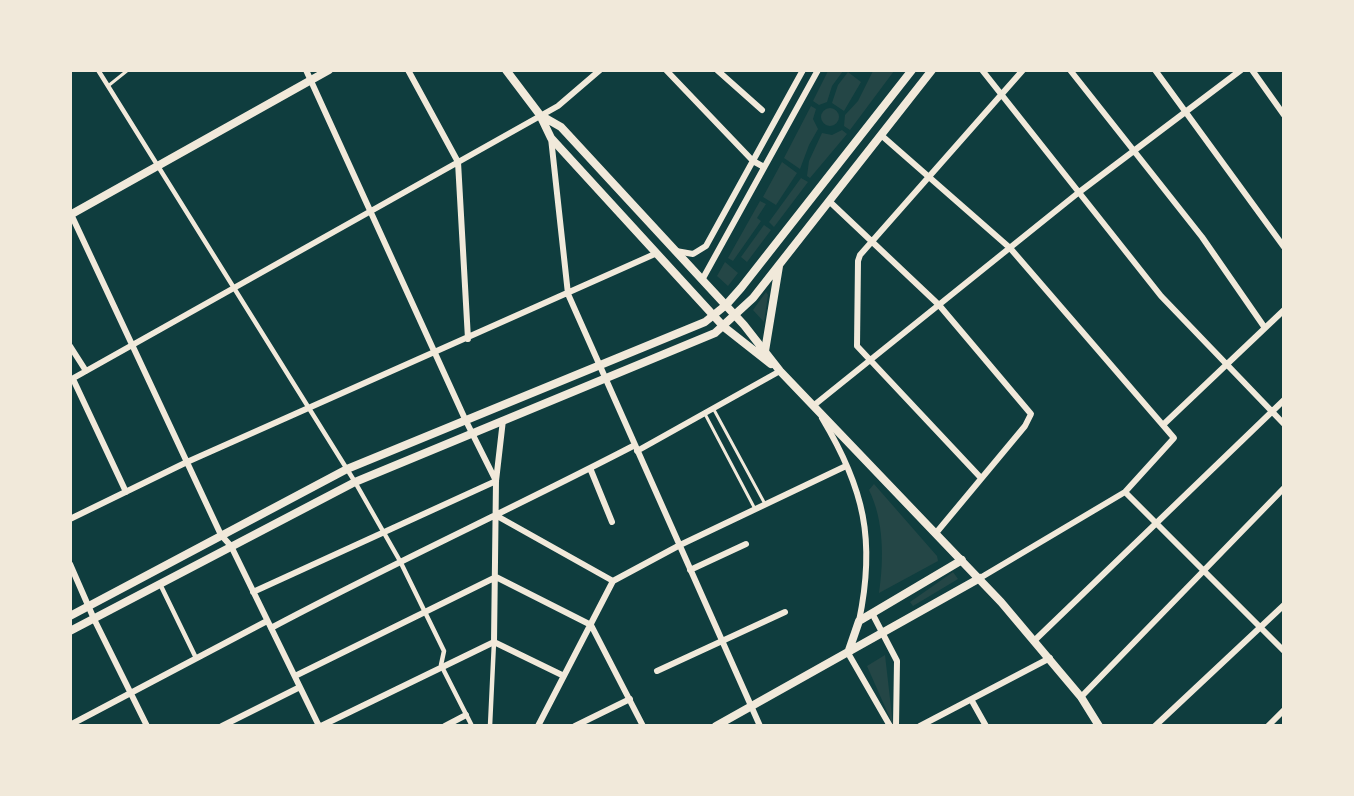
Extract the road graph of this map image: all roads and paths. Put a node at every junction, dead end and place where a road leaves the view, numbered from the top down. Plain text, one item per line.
1 (98, 70) edge
2 (128, 70) edge
3 (306, 70) edge
4 (328, 70) edge
5 (408, 70) edge
6 (506, 70) edge
7 (600, 70) edge
8 (666, 70) edge
9 (717, 70) edge
10 (803, 70) edge
11 (818, 70) edge
12 (912, 70) edge
13 (932, 70) edge
14 (982, 70) edge
15 (1023, 70) edge
16 (1070, 70) edge
17 (1155, 70) edge
18 (1240, 70) edge
19 (1252, 70) edge
20 (310, 81) junction
21 (108, 86) junction
22 (1001, 93) junction
23 (762, 110) dead end
24 (1184, 112) junction
25 (540, 115) junction
26 (1284, 115) edge
27 (881, 135) junction
28 (551, 138) junction
29 (1132, 150) junction
30 (753, 161) junction
31 (458, 162) junction
32 (159, 166) junction
33 (764, 167) junction
34 (928, 177) junction
35 (1078, 193) junction
36 (829, 201) junction
37 (369, 212) junction
38 (71, 214) edge
39 (872, 240) junction
40 (1284, 247) edge
41 (1010, 248) junction
42 (675, 251) junction
43 (657, 253) junction
44 (780, 264) junction
45 (702, 280) junction
46 (235, 287) junction
47 (568, 294) junction
48 (726, 305) junction
49 (939, 305) junction
50 (1284, 310) edge
51 (714, 316) junction
52 (736, 316) junction
53 (724, 327) junction
54 (1265, 328) junction
55 (468, 339) junction
56 (132, 345) junction
57 (70, 346) edge
58 (765, 351) junction
59 (434, 353) junction
60 (868, 360) junction
61 (599, 364) junction
62 (1227, 366) junction
63 (86, 371) junction
64 (780, 371) junction
65 (604, 377) junction
66 (72, 379) edge
67 (1284, 400) edge
68 (813, 406) junction
69 (713, 408) junction
70 (309, 409) junction
71 (1272, 412) junction
72 (704, 413) junction
73 (465, 419) junction
74 (503, 419) junction
75 (1165, 423) junction
76 (1284, 424) edge
77 (472, 432) junction
78 (636, 448) junction
79 (187, 462) junction
80 (846, 466) junction
81 (590, 468) junction
82 (347, 469) junction
83 (981, 478) junction
84 (496, 481) junction
85 (355, 482) junction
86 (1284, 488) edge
87 (126, 492) junction
88 (1125, 492) junction
89 (765, 504) junction
90 (755, 509) junction
91 (497, 516) junction
92 (70, 519) edge
93 (612, 522) dead end
94 (1156, 524) junction
95 (384, 532) junction
96 (936, 533) junction
97 (221, 535) junction
98 (746, 544) dead end
99 (680, 545) junction
100 (231, 546) junction
101 (962, 560) junction
102 (400, 561) junction
103 (70, 564) edge
104 (690, 570) junction
105 (1203, 572) junction
106 (496, 577) junction
107 (980, 578) junction
108 (613, 581) junction
109 (160, 584) junction
110 (253, 592) junction
111 (1284, 605) edge
112 (89, 606) junction
113 (424, 611) junction
114 (785, 612) dead end
115 (872, 613) junction
116 (70, 616) edge
117 (94, 619) junction
118 (267, 621) junction
119 (859, 621) junction
120 (591, 624) junction
121 (1260, 627) junction
122 (271, 628) junction
123 (70, 631) edge
124 (883, 633) junction
125 (721, 639) junction
126 (1035, 640) junction
127 (494, 642) junction
128 (1284, 651) edge
129 (848, 653) junction
130 (196, 658) junction
131 (1050, 658) junction
132 (441, 665) junction
133 (657, 671) dead end
134 (295, 676) junction
135 (564, 676) junction
136 (300, 687) junction
137 (130, 694) junction
138 (1081, 697) junction
139 (630, 699) junction
140 (972, 701) junction
141 (751, 706) junction
142 (1284, 710) edge
143 (466, 715) junction
144 (1098, 723) edge
145 (889, 724) edge
146 (70, 726) edge
147 (147, 726) edge
148 (222, 726) edge
149 (320, 726) edge
150 (445, 726) edge
151 (472, 726) edge
152 (490, 726) edge
153 (538, 726) edge
154 (575, 726) edge
155 (643, 726) edge
156 (716, 726) edge
157 (760, 726) edge
158 (880, 726) edge
159 (896, 726) edge
160 (921, 726) edge
161 (986, 726) edge
162 (1088, 726) edge
163 (1155, 726) edge
164 (1268, 726) edge

1 - 21 street
2 - 21 lane
3 - 20 street
4 - 20 street
5 - 31 street
6 - 25 street
7 - 25 street
8 - 30 street
9 - 23 street
10 - 30 street
11 - 33 street
12 - 48 main road
13 - 27 main road
14 - 22 street
15 - 22 street
16 - 29 street
17 - 24 street
18 - 24 street
19 - 26 street
20 - 32 street
20 - 37 street
21 - 32 street
22 - 34 street
22 - 35 street
24 - 29 street
24 - 40 street
25 - 28 street
25 - 31 street
25 - 42 street
27 - 34 street
27 - 36 main road
28 - 43 street
28 - 47 street
29 - 35 street
29 - 54 street
30 - 33 street
30 - 42 street
31 - 37 street
31 - 55 street
32 - 38 street
32 - 46 street
33 - 45 street
34 - 39 street
34 - 41 street
35 - 41 street
35 - 62 street
36 - 39 street
36 - 44 main road
37 - 46 street
37 - 59 street
38 - 56 street
39 - 49 street
39 - 60 street
41 - 49 street
41 - 75 street
42 - 45 street
43 - 47 street
43 - 51 street
44 - 52 main road
44 - 58 main road
45 - 48 street
46 - 56 street
46 - 70 street
47 - 55 street
47 - 61 street
48 - 51 main road
48 - 52 street
49 - 60 street
49 - 83 street
50 - 54 street
51 - 53 street
51 - 61 main road
52 - 53 main road
52 - 58 street
53 - 64 street
53 - 65 main road
54 - 62 street
55 - 59 street
56 - 63 street
56 - 79 street
57 - 63 street
58 - 64 street
59 - 70 street
59 - 73 street
60 - 68 street
60 - 83 street
61 - 65 street
61 - 73 main road
62 - 71 street
62 - 75 street
63 - 66 street
64 - 68 street
64 - 69 street
65 - 74 main road
65 - 78 street
66 - 87 street
67 - 71 street
68 - 80 street
68 - 96 street
69 - 72 street
69 - 89 lane
70 - 79 street
70 - 82 street
71 - 76 street
71 - 94 street
72 - 78 street
72 - 90 lane
73 - 77 street
73 - 82 main road
74 - 77 main road
74 - 84 street
75 - 88 street
77 - 84 street
77 - 85 main road
78 - 81 street
78 - 99 street
79 - 87 street
79 - 97 street
80 - 89 street
80 - 119 street
81 - 91 street
81 - 93 street
82 - 85 street
82 - 97 main road
83 - 96 street
84 - 91 street
84 - 95 street
85 - 95 street
85 - 100 main road
86 - 105 street
87 - 92 street
88 - 94 street
88 - 107 street
89 - 90 street
90 - 99 street
91 - 102 street
91 - 106 street
91 - 108 street
94 - 105 street
94 - 126 street
95 - 102 street
95 - 110 street
96 - 101 street
97 - 100 street
97 - 112 main road
98 - 104 street
99 - 104 street
99 - 108 street
100 - 109 main road
100 - 110 street
101 - 107 street
101 - 115 street
102 - 113 street
102 - 122 street
103 - 112 street
104 - 125 street
105 - 121 street
105 - 138 street
106 - 113 street
106 - 120 street
106 - 127 street
107 - 124 street
107 - 126 street
108 - 120 street
109 - 117 main road
109 - 130 street
110 - 118 street
111 - 121 street
112 - 116 main road
112 - 117 street
113 - 132 street
113 - 134 street
114 - 125 street
115 - 119 street
115 - 124 street
117 - 123 main road
117 - 137 street
118 - 122 street
118 - 130 street
119 - 129 street
120 - 135 street
120 - 139 street
121 - 128 street
121 - 163 street
122 - 134 street
124 - 129 street
124 - 159 street
125 - 133 street
125 - 141 street
126 - 131 street
127 - 132 street
127 - 135 street
127 - 152 street
129 - 141 street
129 - 145 street
130 - 137 street
131 - 138 street
131 - 140 street
132 - 143 street
132 - 149 street
134 - 136 street
135 - 153 street
136 - 148 street
136 - 149 street
137 - 146 street
137 - 147 street
138 - 144 street
139 - 154 street
139 - 155 street
140 - 160 street
140 - 161 street
141 - 156 street
141 - 157 street
142 - 164 street
143 - 150 street
143 - 151 street
144 - 162 street
145 - 158 street

